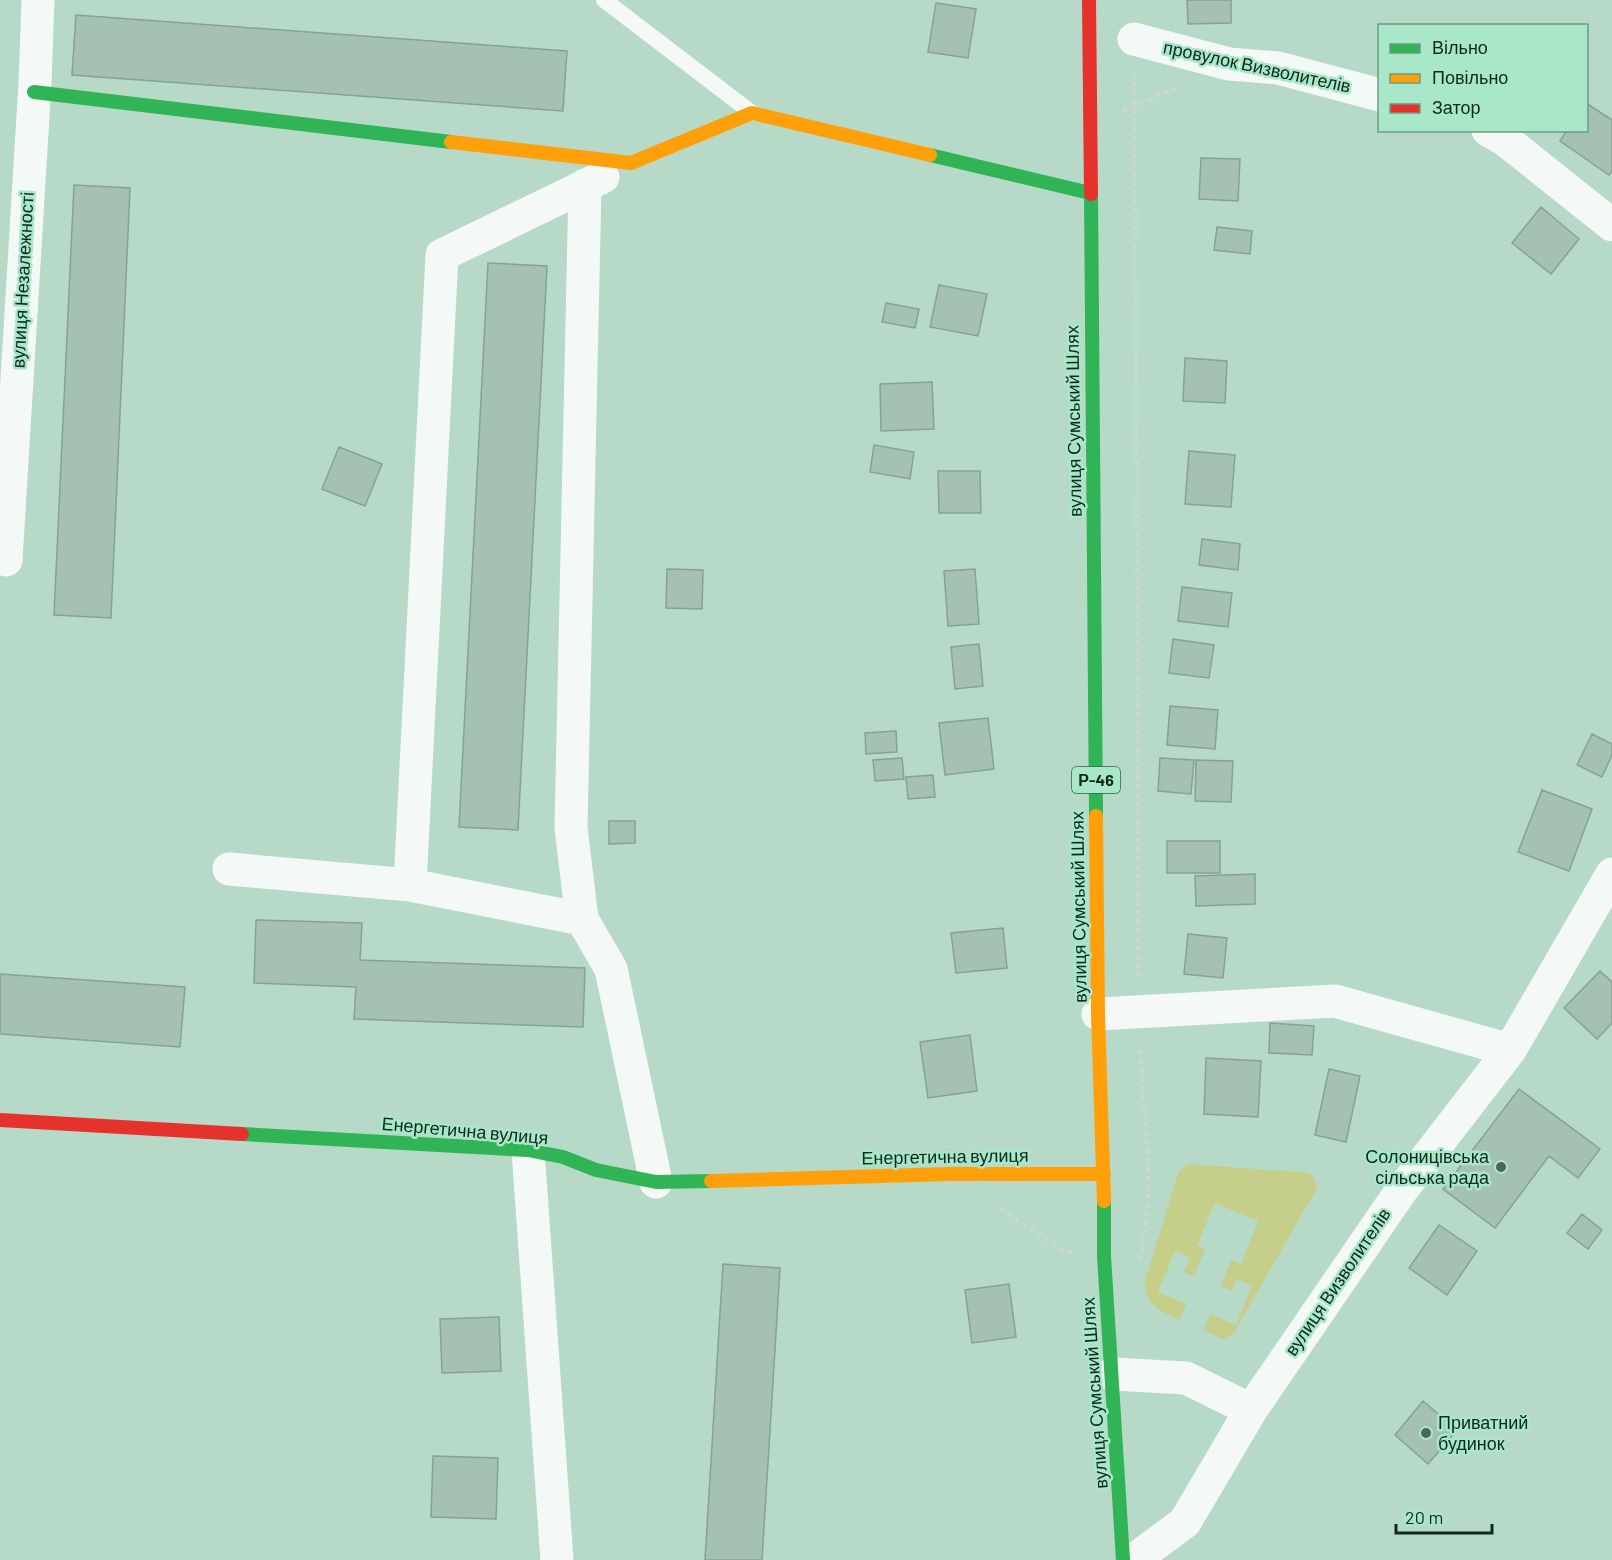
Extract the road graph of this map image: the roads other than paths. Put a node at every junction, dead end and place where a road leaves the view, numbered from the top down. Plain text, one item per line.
1 (38, 0) edge
2 (603, 0) edge
3 (1089, 0) edge
4 (1134, 39) road end
5 (34, 92) junction
6 (1378, 93) edge
7 (752, 113) junction
8 (1492, 132) edge
9 (632, 163) junction
10 (585, 185) junction
11 (1090, 193) junction
12 (1612, 225) edge
13 (6, 560) dead end
14 (230, 869) dead end
15 (1612, 874) edge
16 (410, 885) junction
17 (582, 919) junction
18 (1098, 1014) junction
19 (1510, 1050) junction
20 (0, 1120) edge
21 (528, 1150) junction
22 (1104, 1174) junction
23 (656, 1182) junction
24 (1112, 1374) junction
25 (1251, 1410) junction
26 (557, 1560) edge
27 (1123, 1560) edge
28 (1134, 1560) edge

1 - 5 street, вулиця Незалежності
2 - 7 lane
3 - 11 street, вулиця Сумський Шлях / Р-46
4 - 6 street, провулок Визволителів
5 - 9 street
5 - 13 street, вулиця Незалежності
7 - 9 street
7 - 11 street
8 - 12 street
9 - 10 street
10 - 16 street
10 - 17 street
11 - 18 street, вулиця Сумський Шлях / Р-46
14 - 16 street
15 - 19 street, вулиця Визволителів
16 - 17 street
17 - 23 street
18 - 19 street
18 - 22 street, вулиця Сумський Шлях / Р-46
19 - 25 street, вулиця Визволителів
20 - 21 street, Енергетична вулиця
21 - 23 street, Енергетична вулиця
21 - 26 street
22 - 23 street, Енергетична вулиця
22 - 24 street, вулиця Сумський Шлях / Р-46
24 - 25 street
24 - 27 street, вулиця Сумський Шлях / Р-46
25 - 28 street, вулиця Визволителів

